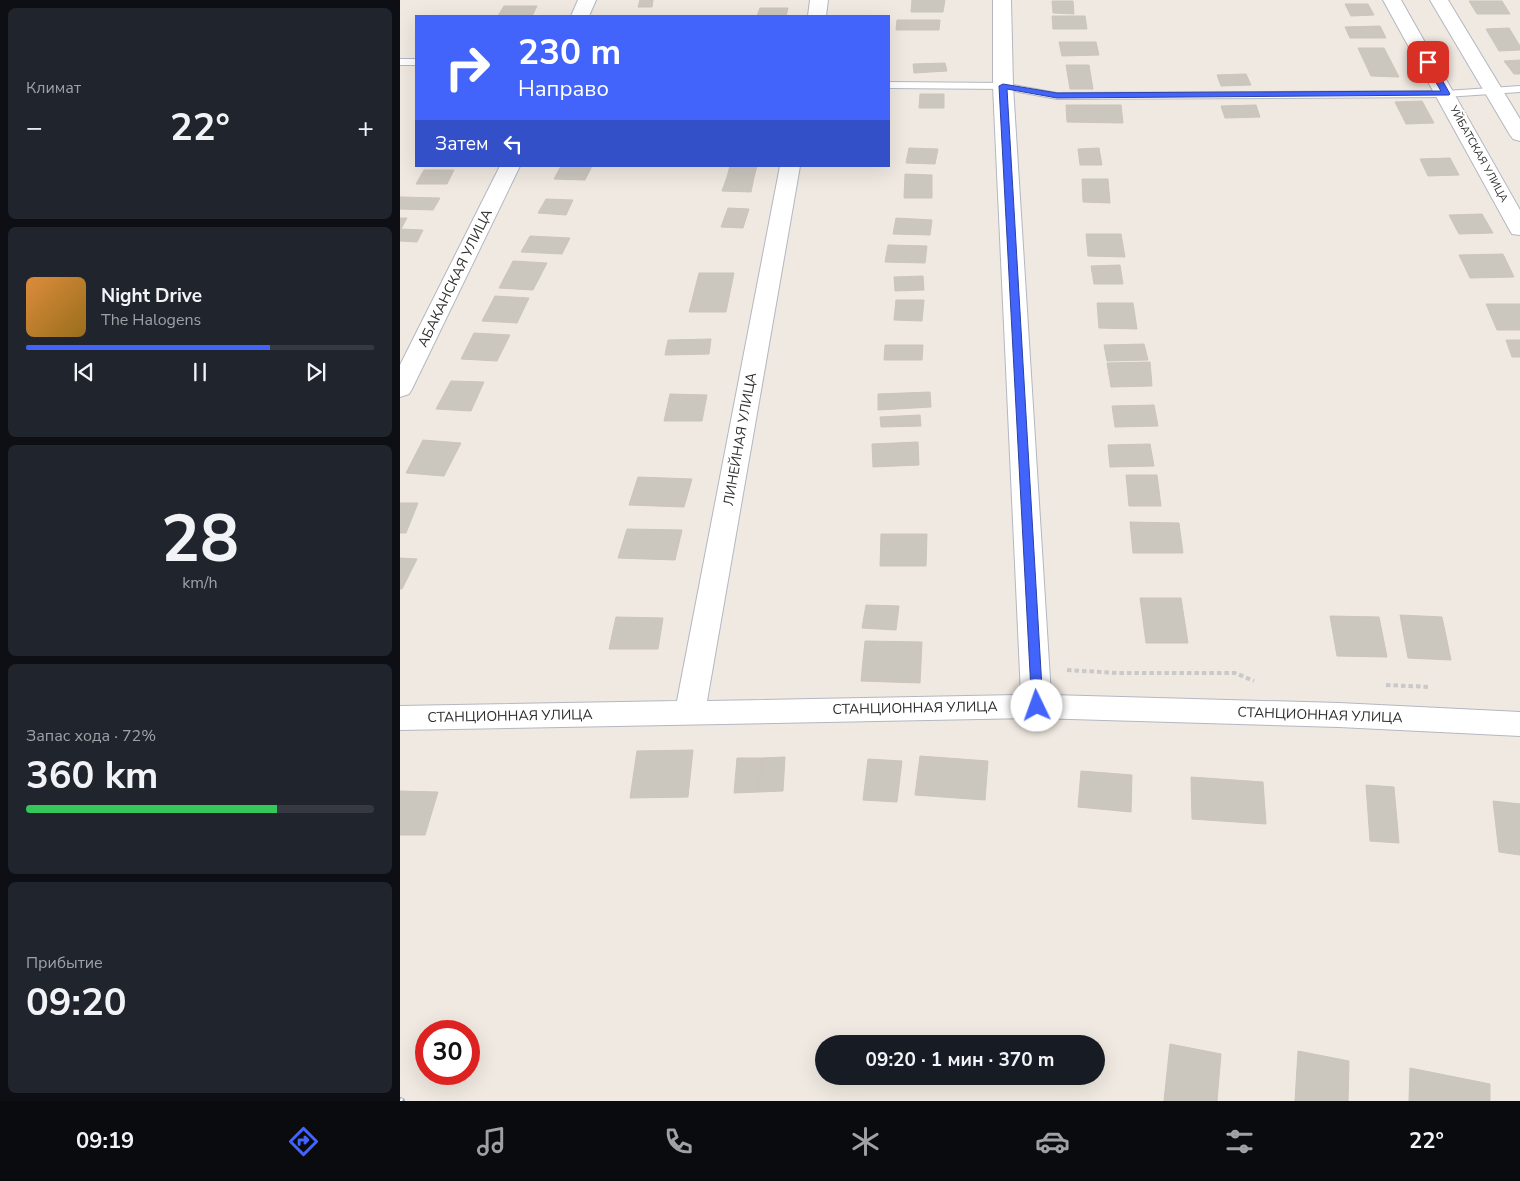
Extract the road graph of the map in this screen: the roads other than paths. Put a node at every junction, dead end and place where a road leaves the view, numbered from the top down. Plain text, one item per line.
1 (587, 0) edge
2 (819, 0) edge
3 (1002, 0) edge
4 (1392, 0) edge
5 (1439, 0) edge
6 (580, 15) edge
7 (816, 15) edge
8 (400, 62) edge
9 (415, 62) edge
10 (890, 85) edge
11 (1003, 86) junction
12 (1493, 89) junction
13 (1520, 89) edge
14 (1446, 94) junction
15 (1520, 135) edge
16 (510, 167) edge
17 (790, 167) edge
18 (1520, 229) edge
19 (400, 389) edge
20 (1037, 706) junction
21 (690, 712) junction
22 (400, 718) edge
23 (1520, 724) edge

1 - 6 street
2 - 7 street
3 - 11 street
4 - 14 street, УЙБАТСКАЯ УЛИЦА
5 - 12 street
8 - 9 lane
10 - 11 lane
11 - 14 lane
11 - 20 street
12 - 13 lane
12 - 14 lane
12 - 15 street
14 - 18 street, УЙБАТСКАЯ УЛИЦА
16 - 19 street, АБАКАНСКАЯ УЛИЦА
17 - 21 street, ЛИНЕЙНАЯ УЛИЦА
20 - 21 street, СТАНЦИОННАЯ УЛИЦА
20 - 23 street, СТАНЦИОННАЯ УЛИЦА
21 - 22 street, СТАНЦИОННАЯ УЛИЦА

